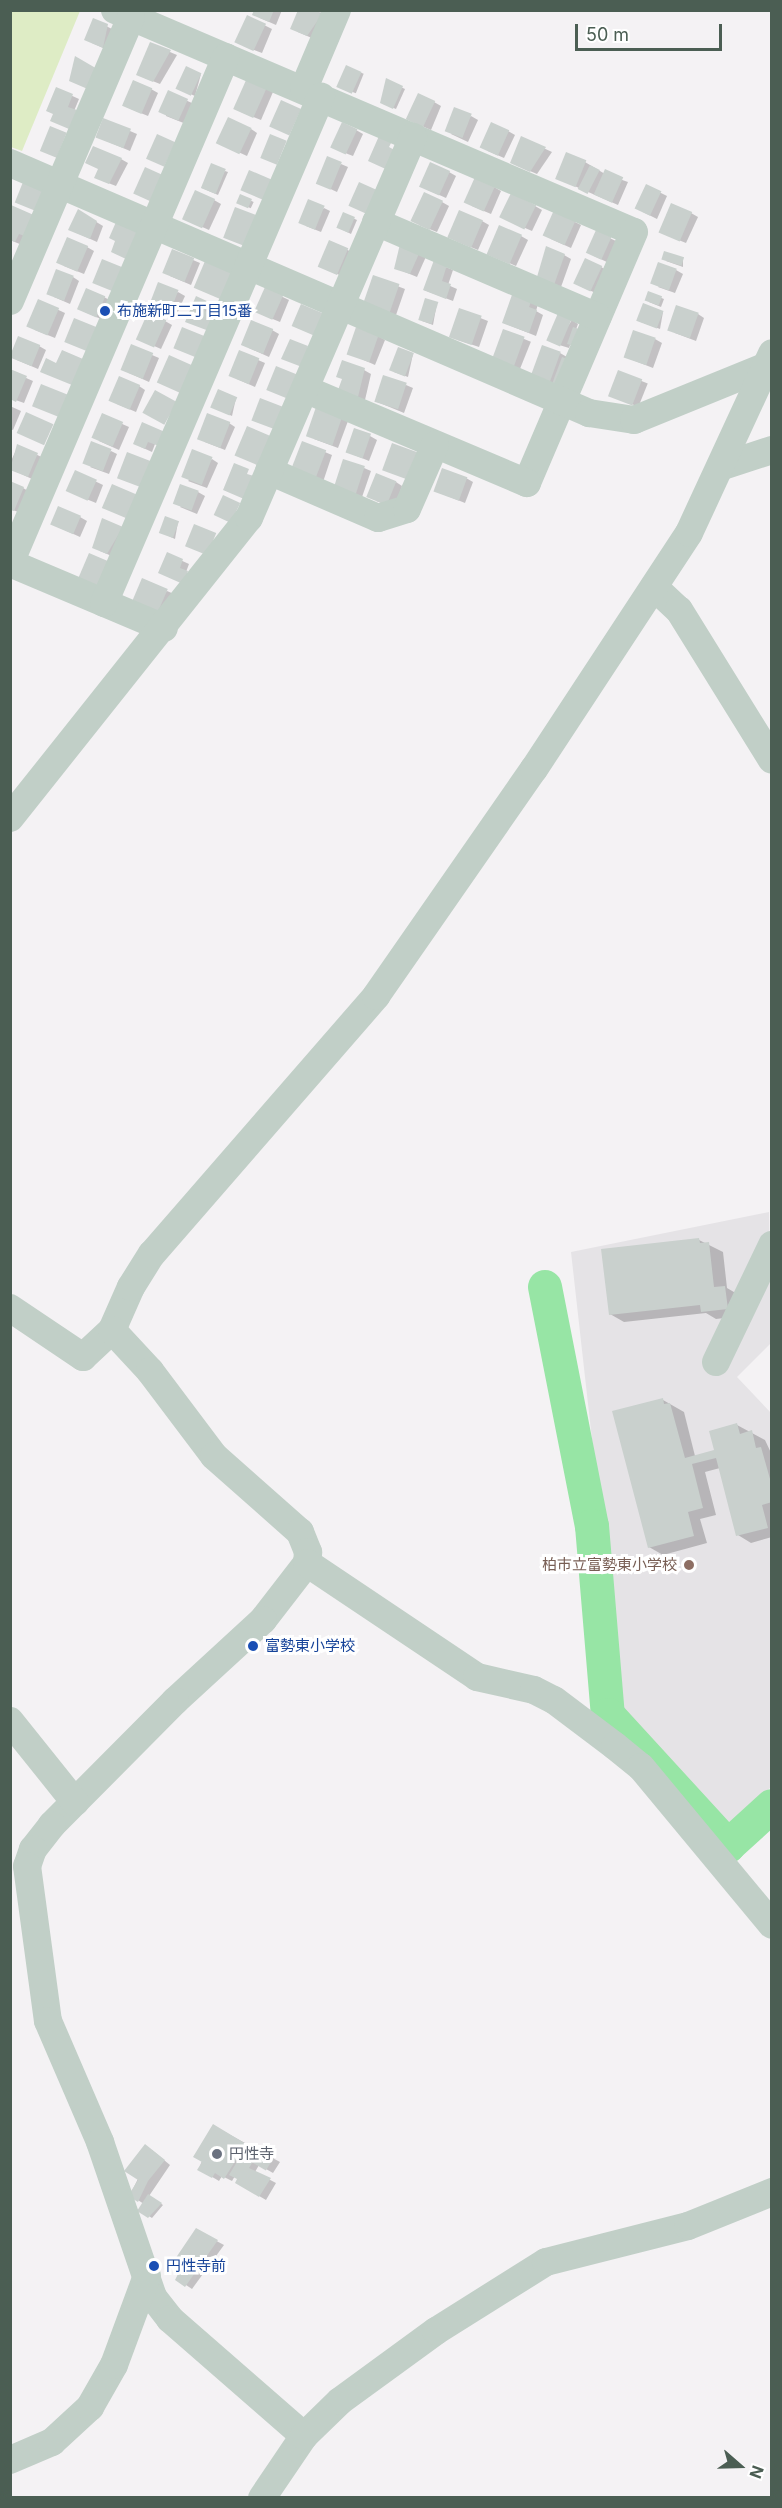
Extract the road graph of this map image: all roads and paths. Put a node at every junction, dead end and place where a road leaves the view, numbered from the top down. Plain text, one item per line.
1 (337, 10) edge
2 (123, 14) edge
3 (226, 57) junction
4 (313, 93) junction
5 (413, 136) junction
6 (10, 163) edge
7 (60, 185) junction
8 (376, 222) junction
9 (155, 225) junction
10 (249, 266) junction
11 (10, 301) edge
12 (341, 305) junction
13 (598, 317) junction
14 (769, 360) edge
15 (305, 389) junction
16 (562, 402) junction
17 (435, 445) junction
18 (771, 450) edge
19 (723, 466) junction
20 (269, 471) junction
21 (10, 563) edge
22 (654, 587) junction
23 (104, 603) junction
24 (164, 628) junction
25 (771, 760) edge
26 (10, 818) edge
27 (771, 1245) edge
28 (10, 1308) edge
29 (111, 1330) junction
30 (716, 1362) dead end
31 (307, 1563) junction
32 (10, 1721) edge
33 (75, 1802) junction
34 (771, 1925) edge
35 (771, 2192) edge
36 (147, 2276) junction
37 (304, 2436) junction
38 (10, 2460) edge
39 (262, 2498) edge

1 - 4 street
2 - 3 street
2 - 7 street
3 - 4 street
3 - 9 street
4 - 5 street
4 - 10 street
5 - 8 street
5 - 13 street
6 - 7 street
7 - 9 street
7 - 11 street
8 - 12 street
8 - 13 street
9 - 10 street
9 - 21 street
10 - 12 street
10 - 23 street
12 - 15 street
12 - 16 street
13 - 16 street
14 - 16 street
14 - 19 street
15 - 17 street
15 - 20 street
16 - 17 street
17 - 20 street
18 - 19 street
19 - 22 street
20 - 24 street
21 - 23 street
22 - 25 street
22 - 29 street
23 - 24 street
24 - 26 street
27 - 30 street
28 - 29 street
29 - 31 street
31 - 33 street
31 - 34 street
32 - 33 street
33 - 36 street
35 - 37 street
36 - 37 street
36 - 38 street
37 - 39 street

